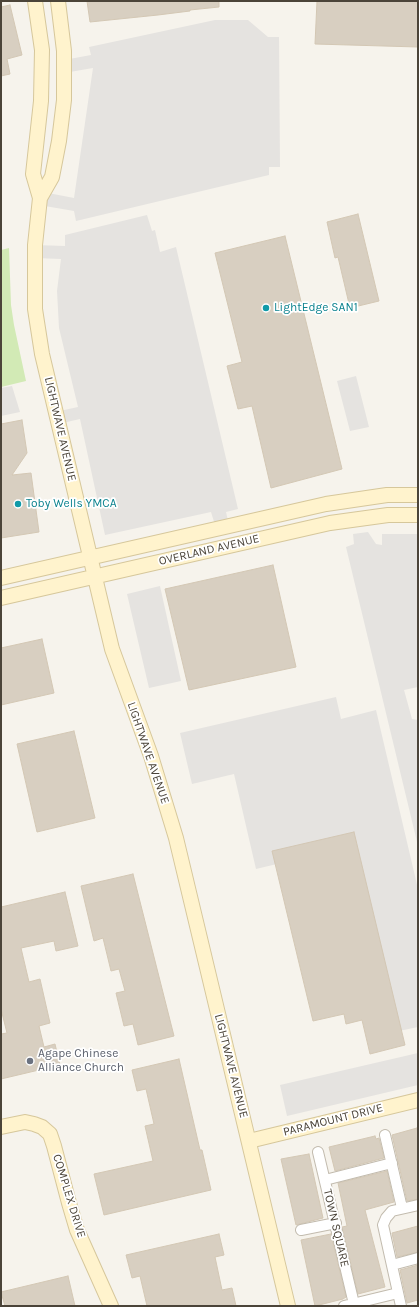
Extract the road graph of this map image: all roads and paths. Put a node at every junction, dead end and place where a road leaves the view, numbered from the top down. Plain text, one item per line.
1 (35, 1) edge
2 (58, 1) edge
3 (40, 198) junction
4 (418, 495) edge
5 (418, 515) edge
6 (90, 557) junction
7 (94, 576) junction
8 (1, 578) edge
9 (1, 598) edge
10 (418, 1100) edge
11 (1, 1127) edge
12 (384, 1135) dead end
13 (249, 1141) junction
14 (318, 1152) dead end
15 (392, 1163) junction
16 (325, 1180) junction
17 (418, 1204) edge
18 (402, 1208) junction
19 (336, 1223) junction
20 (301, 1230) dead end
21 (418, 1258) edge
22 (392, 1266) junction
23 (398, 1294) junction
24 (349, 1305) edge
25 (111, 1306) edge
26 (288, 1306) edge
27 (401, 1306) edge

1 - 3 main road, LIGHTWAVE AVENUE
2 - 3 main road, LIGHTWAVE AVENUE
3 - 6 main road, LIGHTWAVE AVENUE
4 - 6 main road, OVERLAND AVENUE
5 - 7 main road, OVERLAND AVENUE
6 - 7 main road, LIGHTWAVE AVENUE
6 - 8 main road, OVERLAND AVENUE
7 - 9 main road, OVERLAND AVENUE
7 - 13 main road, LIGHTWAVE AVENUE
10 - 13 main road, PARAMOUNT DRIVE
11 - 25 main road, COMPLEX DRIVE
12 - 15 street
13 - 26 main road, LIGHTWAVE AVENUE
14 - 16 street, TOWN SQUARE
15 - 16 street
15 - 18 street
16 - 19 street, TOWN SQUARE
17 - 18 street
18 - 22 street
19 - 20 street
19 - 24 street, TOWN SQUARE
21 - 22 street
22 - 23 street
23 - 24 street
23 - 27 street

